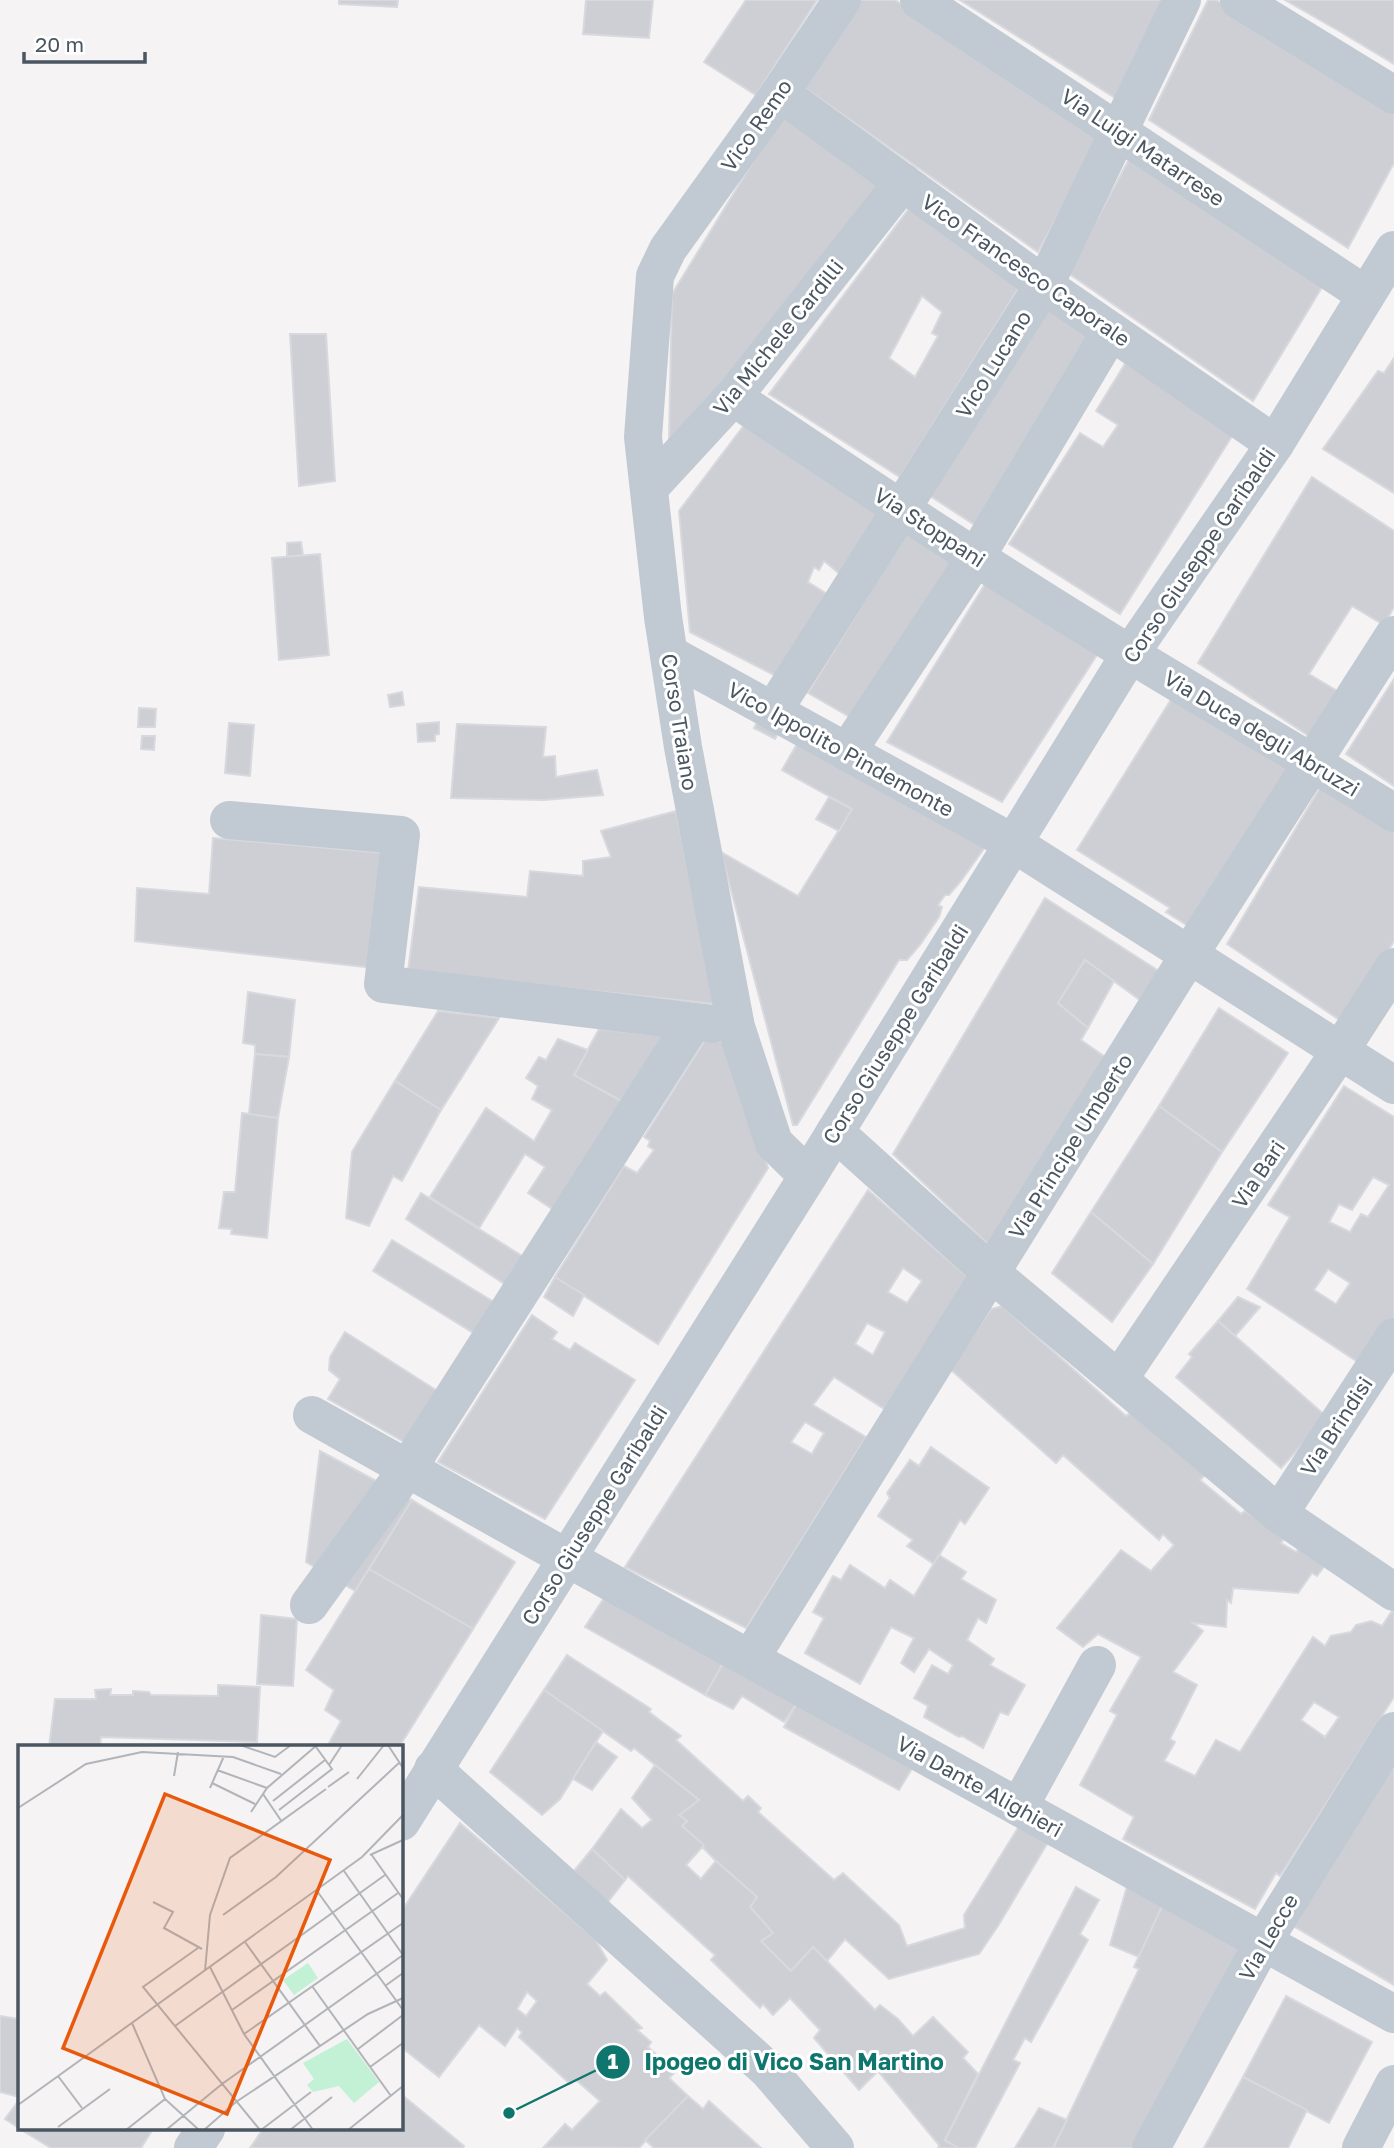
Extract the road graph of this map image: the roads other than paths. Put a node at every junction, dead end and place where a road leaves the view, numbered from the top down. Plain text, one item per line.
1 (842, 0) edge
2 (919, 0) edge
3 (1182, 0) edge
4 (1239, 0) edge
5 (780, 93) junction
6 (1394, 95) edge
7 (1119, 131) junction
8 (903, 182) junction
9 (668, 249) joint
10 (1392, 256) edge
11 (1044, 285) junction
12 (1366, 295) junction
13 (1111, 331) junction
14 (733, 397) junction
15 (1275, 444) junction
16 (649, 488) junction
17 (901, 510) junction
18 (976, 557) junction
19 (1394, 635) edge
20 (668, 654) junction
21 (1130, 654) junction
22 (772, 711) junction
23 (847, 752) junction
24 (1313, 762) junction
25 (1394, 813) edge
26 (229, 820) dead end
27 (1013, 844) junction
28 (1189, 955) junction
29 (1394, 967) edge
30 (693, 1022) junction
31 (736, 1027) junction
32 (1340, 1051) junction
33 (1394, 1085) edge
34 (835, 1132) junction
35 (808, 1176) junction
36 (990, 1272) junction
37 (1394, 1337) edge
38 (1119, 1379) junction
39 (312, 1415) dead end
40 (408, 1468) junction
41 (1279, 1514) junction
42 (567, 1558) junction
43 (1394, 1591) edge
44 (309, 1605) dead end
45 (750, 1659) junction
46 (1097, 1665) dead end
47 (1394, 1731) edge
48 (433, 1769) junction
49 (1019, 1807) junction
50 (402, 1820) edge
51 (1263, 1942) junction
52 (1394, 2014) edge
53 (1394, 2084) edge
54 (205, 2130) edge
55 (193, 2148) edge
56 (835, 2148) edge
57 (1151, 2148) edge
58 (1361, 2148) edge

1 - 5 street, Vico Remo
2 - 7 street, Via Luigi Matarrese
3 - 7 street, Vico Lucano
4 - 6 street
5 - 8 street, Vico Francesco Caporale
5 - 9 street, Vico Remo
7 - 11 street, Vico Lucano
7 - 12 street, Via Luigi Matarrese
8 - 11 street, Vico Francesco Caporale
8 - 14 street, Via Michele Cardilli
9 - 16 street, Corso Traiano
10 - 12 street, Corso Giuseppe Garibaldi
11 - 13 street, Vico Francesco Caporale
11 - 17 street, Vico Lucano
12 - 15 street, Corso Giuseppe Garibaldi
13 - 15 street, Vico Francesco Caporale
13 - 18 street
14 - 16 street, Via Michele Cardilli
14 - 17 street, Via Stoppani
15 - 21 street, Corso Giuseppe Garibaldi
16 - 20 street, Corso Traiano
17 - 18 street, Via Stoppani
17 - 22 street, Vico Lucano
18 - 21 street, Via Stoppani
18 - 23 street
19 - 24 street, Via Principe Umberto
20 - 22 street, Vico Ippolito Pindemonte
20 - 31 street, Corso Traiano
21 - 24 street, Via Duca degli Abruzzi
21 - 27 street, Corso Giuseppe Garibaldi
22 - 23 street, Vico Ippolito Pindemonte
23 - 27 street, Vico Ippolito Pindemonte
24 - 25 street, Via Duca degli Abruzzi
24 - 28 street, Via Principe Umberto
26 - 30 street
27 - 28 street, Vico Ippolito Pindemonte
27 - 34 street, Corso Giuseppe Garibaldi
28 - 32 street, Vico Ippolito Pindemonte
28 - 36 street, Via Principe Umberto
29 - 32 street, Via Bari
30 - 31 street
30 - 40 street
31 - 35 street, Corso Traiano
32 - 33 street, Vico Ippolito Pindemonte
32 - 38 street, Via Bari
34 - 35 street, Corso Giuseppe Garibaldi
34 - 36 street
35 - 42 street, Corso Giuseppe Garibaldi
36 - 38 street
36 - 45 street, Via Principe Umberto
37 - 41 street, Via Brindisi
38 - 41 street
39 - 40 street, Via Dante Alighieri
40 - 42 street, Via Dante Alighieri
40 - 44 street
41 - 43 street
42 - 45 street, Via Dante Alighieri
42 - 48 street, Corso Giuseppe Garibaldi
45 - 49 street, Via Dante Alighieri
46 - 49 street
47 - 51 street, Via Lecce
48 - 50 street, Corso Giuseppe Garibaldi
48 - 56 street
49 - 51 street, Via Dante Alighieri
51 - 52 street, Via Dante Alighieri
51 - 57 street, Via Lecce
53 - 58 street
54 - 55 street

